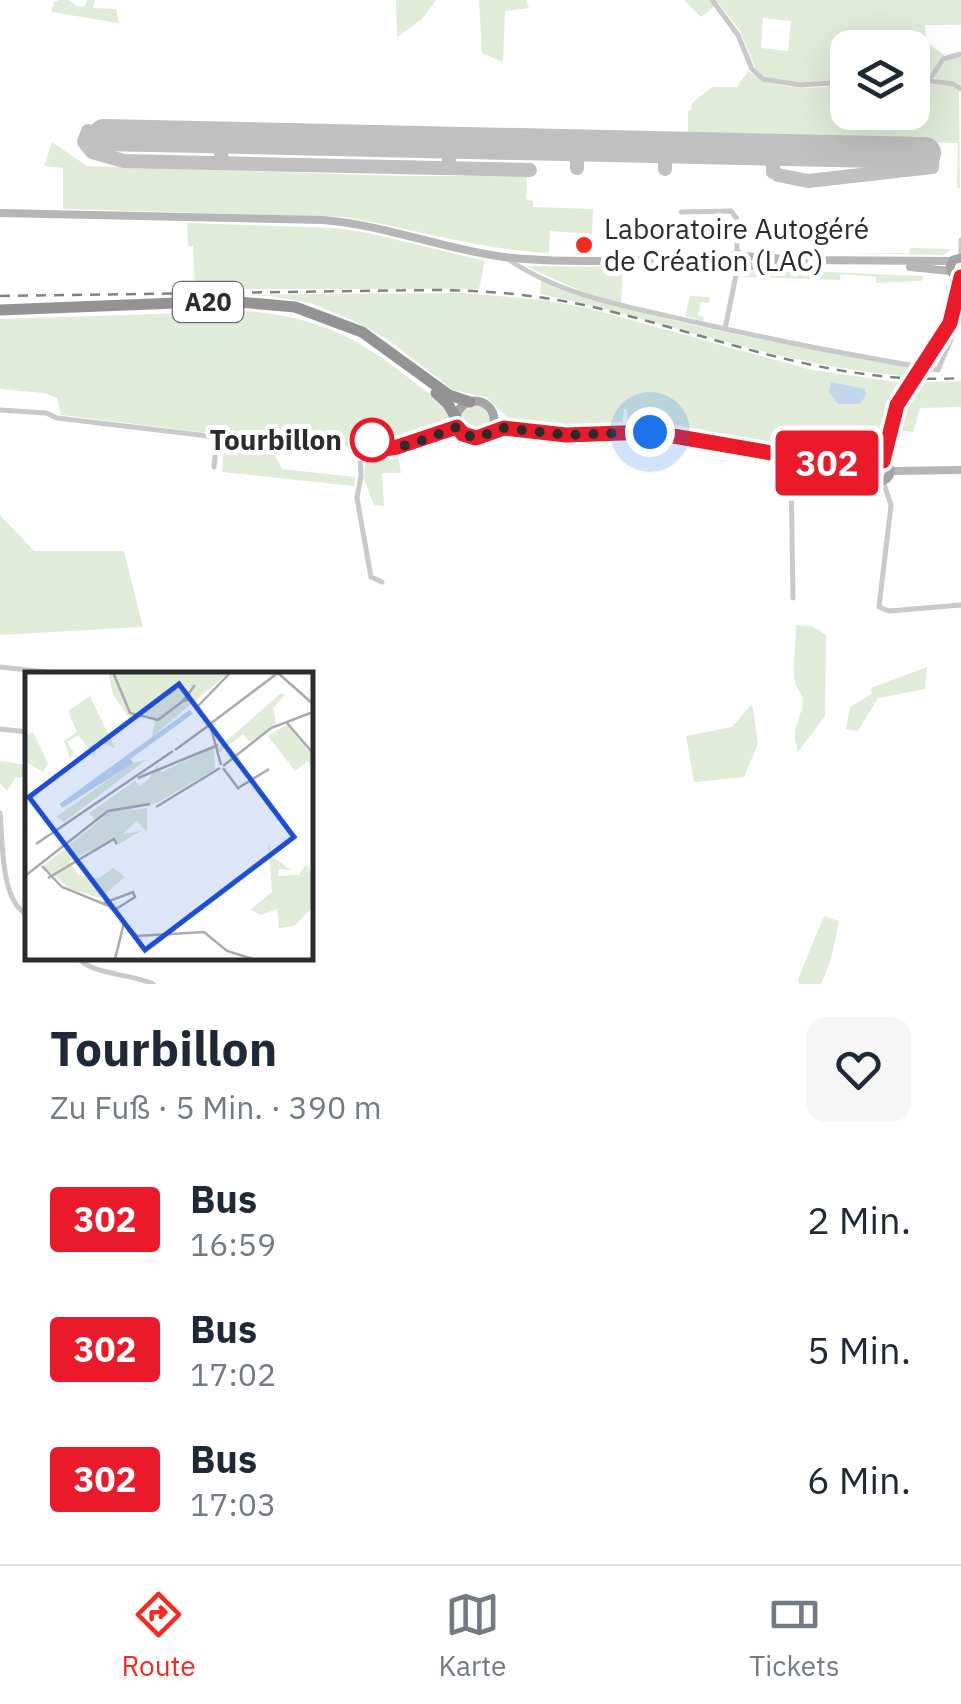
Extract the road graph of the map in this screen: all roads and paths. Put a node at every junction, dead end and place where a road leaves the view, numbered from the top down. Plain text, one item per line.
1 (712, 0) edge
2 (961, 54) edge
3 (930, 80) edge
4 (930, 81) edge
5 (830, 84) edge
6 (961, 88) edge
7 (680, 212) dead end
8 (0, 213) edge
9 (961, 240) edge
10 (504, 257) junction
11 (737, 262) junction
12 (957, 267) edge
13 (949, 287) dead end
14 (0, 313) edge
15 (960, 318) edge
16 (725, 329) junction
17 (914, 366) junction
18 (470, 402) junction
19 (0, 410) edge
20 (493, 416) junction
21 (457, 422) junction
22 (516, 429) junction
23 (488, 433) junction
24 (798, 458) junction
25 (883, 461) junction
26 (214, 467) dead end
27 (870, 470) junction
28 (961, 470) edge
29 (887, 476) junction
30 (382, 582) dead end
31 (793, 598) dead end
32 (961, 604) edge
33 (0, 667) edge
34 (47, 672) edge
35 (0, 729) edge
36 (25, 732) edge
37 (0, 813) edge
38 (25, 914) edge
39 (80, 959) edge
40 (153, 984) edge

1 - 5 street
2 - 3 street
4 - 6 street
7 - 11 street
8 - 10 main road
9 - 12 street
10 - 11 main road
10 - 16 street
11 - 12 main road
11 - 16 street
12 - 25 main road, bridge
13 - 17 street
14 - 18 highway, A20
14 - 21 highway, A20
15 - 17 street
16 - 17 street
18 - 20 main road
18 - 21 main road
19 - 26 street
20 - 22 main road
20 - 23 main road
21 - 23 main road
21 - 30 street
22 - 23 main road
22 - 24 main road
24 - 27 main road
24 - 31 street
25 - 27 main road
25 - 29 main road
27 - 29 main road
28 - 29 main road
29 - 32 street
33 - 34 street
35 - 36 street
37 - 38 street
39 - 40 street

